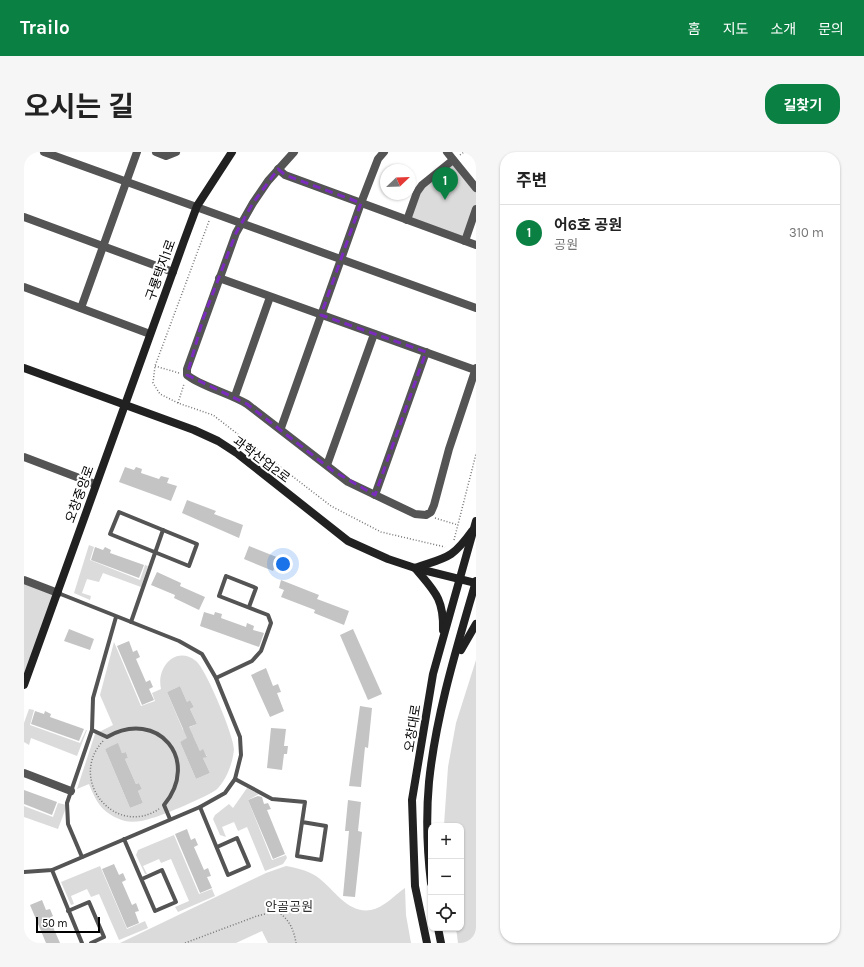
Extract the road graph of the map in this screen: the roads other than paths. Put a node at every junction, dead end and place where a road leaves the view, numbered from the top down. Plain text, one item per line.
1 (44, 152) edge
2 (136, 152) edge
3 (156, 152) edge
4 (176, 152) edge
5 (232, 152) edge
6 (294, 152) edge
7 (384, 152) edge
8 (447, 152) edge
9 (454, 160) junction
10 (278, 169) junction
11 (126, 181) junction
12 (476, 188) edge
13 (361, 203) junction
14 (197, 206) junction
15 (476, 209) edge
16 (24, 217) edge
17 (407, 220) junction
18 (241, 222) junction
19 (465, 241) junction
20 (476, 245) edge
21 (103, 246) junction
22 (341, 259) junction
23 (173, 272) junction
24 (219, 278) junction
25 (24, 287) edge
26 (270, 297) junction
27 (81, 308) junction
28 (476, 308) edge
29 (321, 315) junction
30 (150, 334) junction
31 (374, 334) junction
32 (426, 352) junction
33 (24, 368) edge
34 (476, 368) edge
35 (235, 396) junction
36 (125, 404) junction
37 (280, 428) junction
38 (25, 461) edge
39 (327, 465) junction
40 (95, 484) junction
41 (375, 495) junction
42 (475, 524) edge
43 (163, 530) junction
44 (154, 552) junction
45 (414, 568) junction
46 (461, 579) junction
47 (24, 580) edge
48 (476, 582) edge
49 (58, 593) junction
50 (249, 607) junction
51 (116, 617) junction
52 (131, 622) junction
53 (476, 624) edge
54 (443, 640) junction
55 (455, 661) junction
56 (216, 678) junction
57 (24, 685) edge
58 (92, 730) junction
59 (24, 773) edge
60 (235, 779) junction
61 (71, 791) junction
62 (200, 807) junction
63 (170, 820) junction
64 (302, 822) junction
65 (124, 839) junction
66 (217, 847) junction
67 (82, 857) junction
68 (430, 859) edge
69 (52, 870) junction
70 (24, 872) edge
71 (142, 879) junction
72 (68, 911) junction
73 (438, 931) edge
74 (82, 943) edge
75 (91, 943) edge
76 (427, 943) edge
77 (440, 943) edge

1 - 11 street
2 - 11 street
3 - 4 street
5 - 14 street, 구룡택지1로
6 - 10 street
7 - 13 street
8 - 9 street
9 - 12 street
9 - 17 street
10 - 13 street
10 - 18 street
11 - 14 street
11 - 21 street
13 - 17 street
13 - 22 street
14 - 18 street
14 - 23 street, 구룡택지1로
15 - 19 street
16 - 21 street
17 - 19 street
18 - 22 street
18 - 24 street
19 - 20 street
21 - 23 street
21 - 27 street
22 - 28 street
22 - 29 street
23 - 30 street, 구룡택지1로
24 - 26 street
24 - 35 street
25 - 27 street
26 - 29 street
26 - 35 street
27 - 30 street
29 - 31 street
29 - 37 street
30 - 36 street, 구룡택지1로
31 - 32 street
31 - 39 street
32 - 34 street
32 - 41 street
33 - 36 street, 과학산업2로
34 - 41 street
35 - 37 street
36 - 40 street, 오창중앙로
36 - 45 street, 과학산업2로
37 - 39 street
38 - 40 street
39 - 41 street
40 - 49 street, 오창중앙로
42 - 45 street
42 - 46 street, 오창대로
43 - 44 lane
43 - 44 lane
43 - 44 lane
44 - 52 lane
45 - 46 street, 과학산업2로
45 - 54 street
46 - 48 street, 과학산업2로
46 - 54 street, 오창대로
47 - 49 street
48 - 55 street, 오창대로
49 - 51 lane
49 - 57 street, 오창중앙로
50 - 50 lane
50 - 56 lane
51 - 52 lane
51 - 58 lane
52 - 56 lane
53 - 55 street
54 - 76 street, 오창대로
55 - 68 street, 오창대로
56 - 60 lane
58 - 61 lane
58 - 63 lane
59 - 61 street
60 - 62 lane
60 - 64 lane
61 - 67 lane
62 - 63 lane
62 - 66 lane
63 - 65 lane
64 - 64 lane
65 - 67 lane
65 - 71 lane
66 - 66 lane
67 - 69 lane
69 - 70 lane
69 - 72 lane
71 - 71 lane
72 - 74 lane
72 - 75 lane
73 - 77 street

